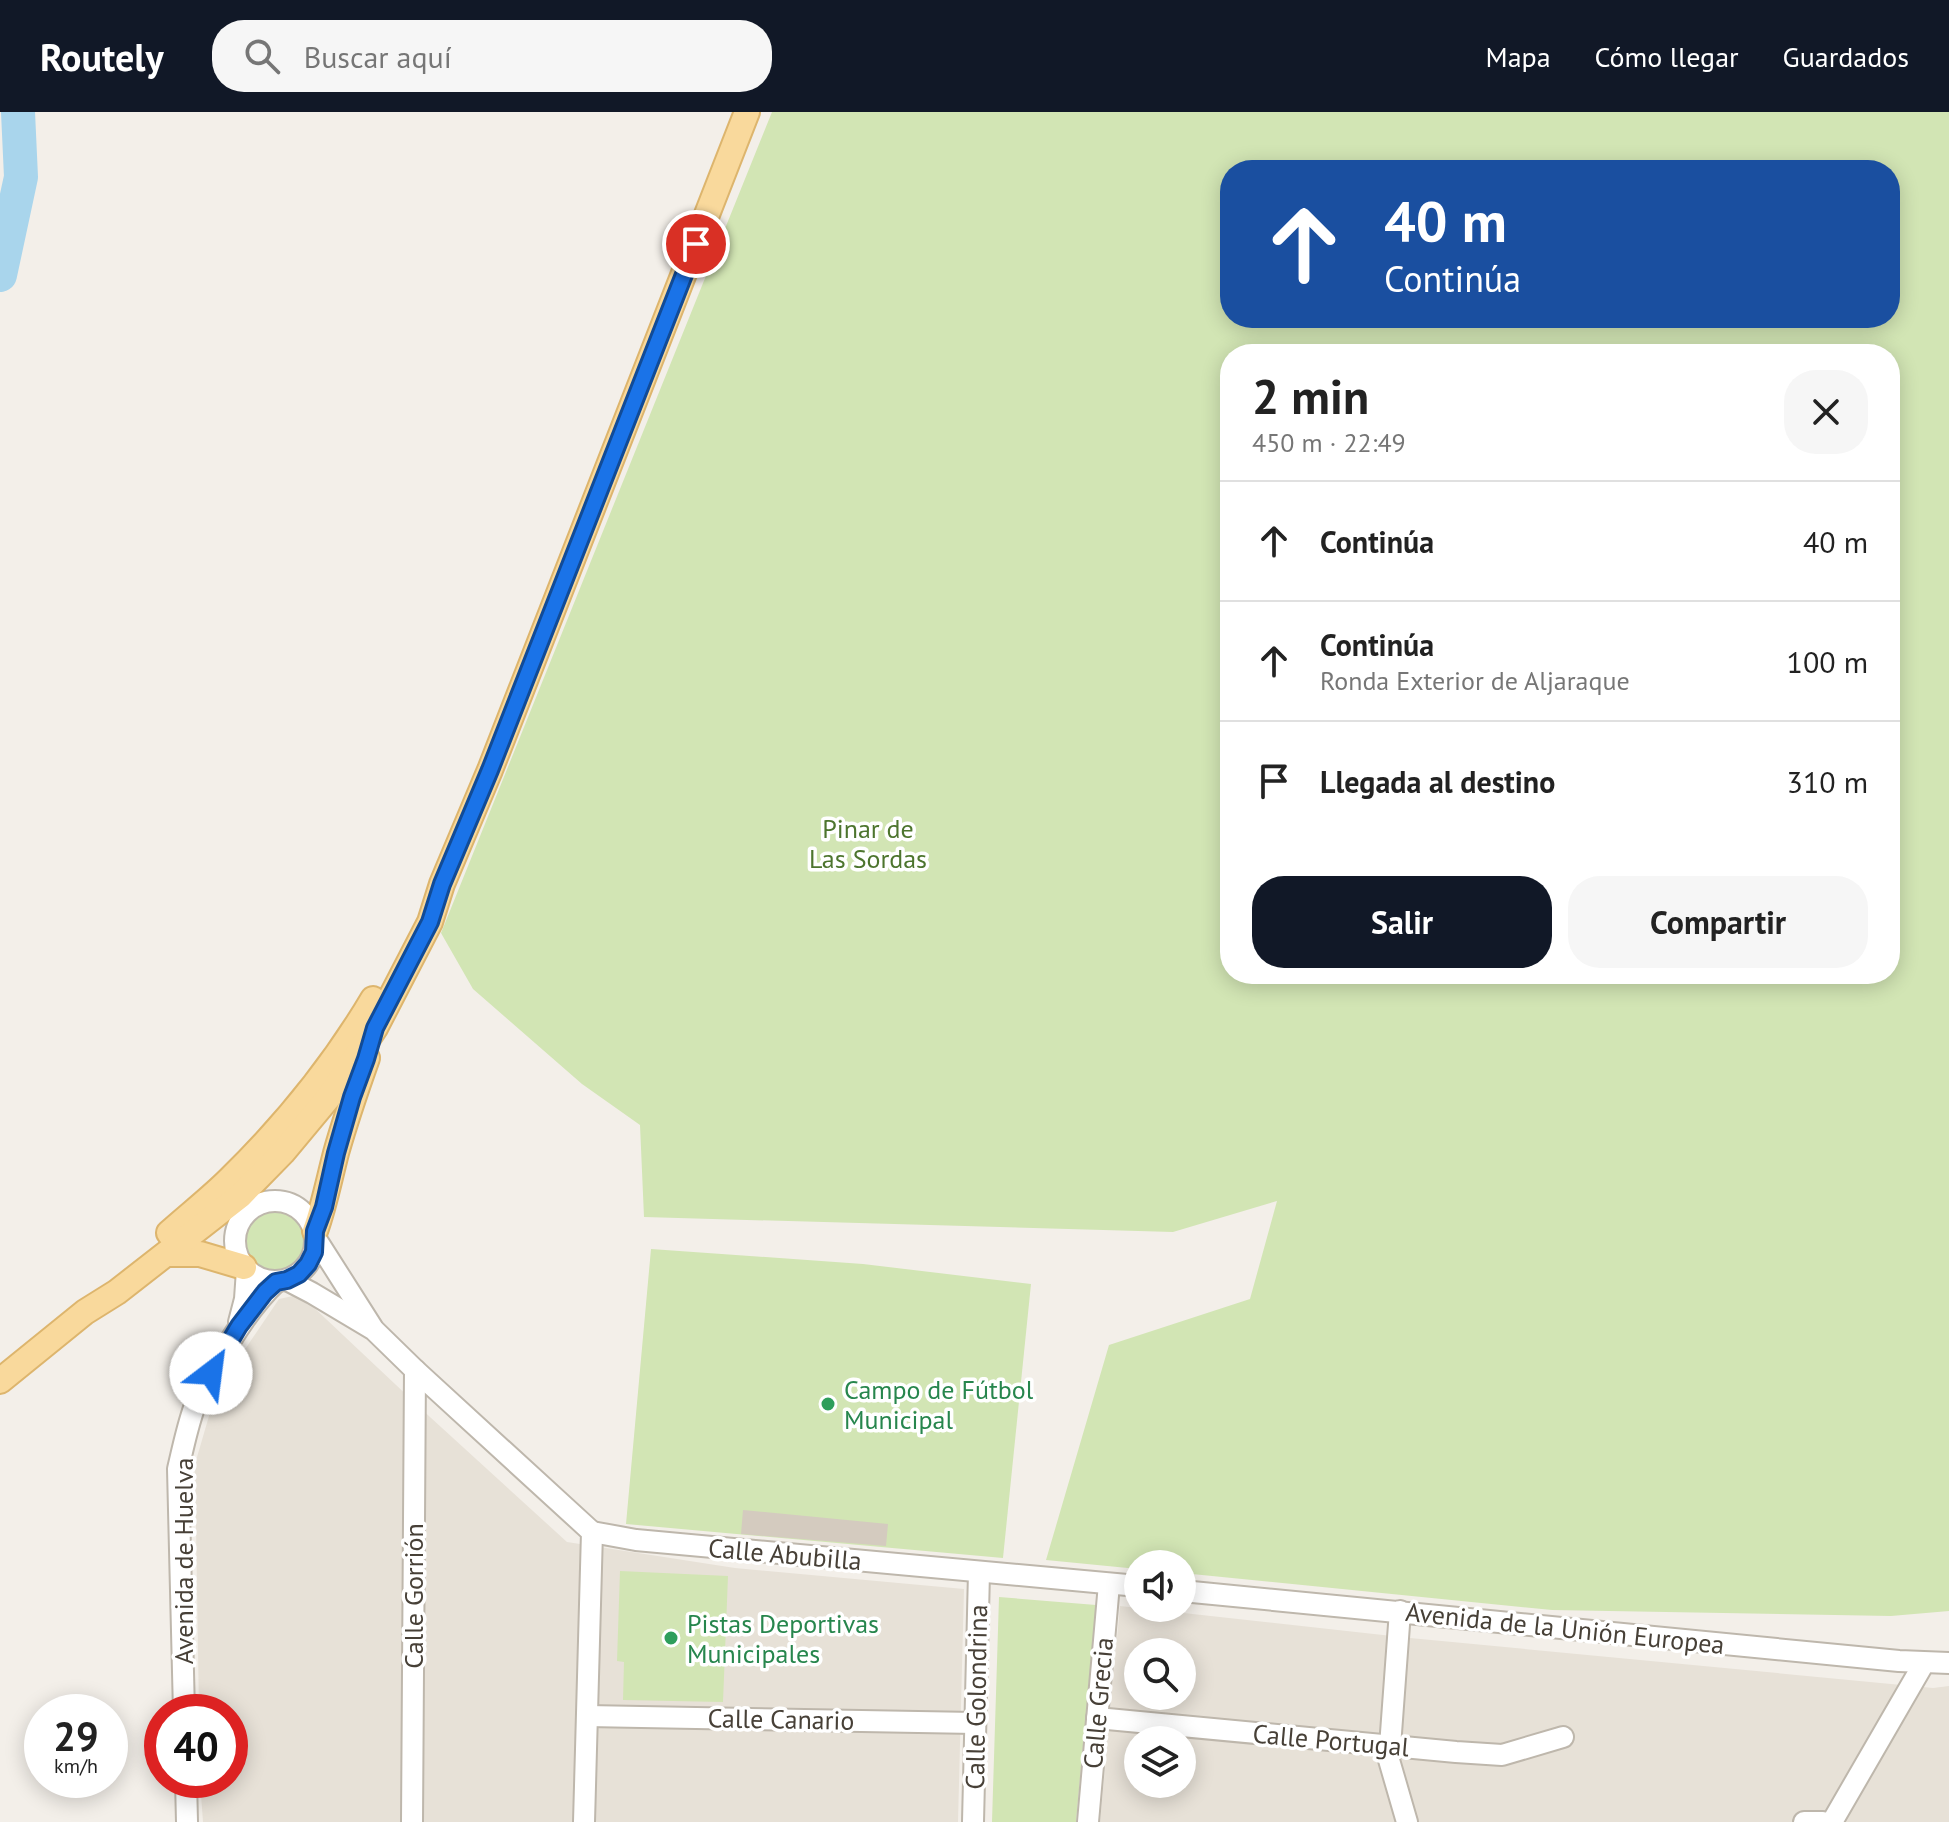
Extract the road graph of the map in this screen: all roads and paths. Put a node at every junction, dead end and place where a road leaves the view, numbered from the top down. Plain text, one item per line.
1 (747, 112) edge
2 (442, 884) junction
3 (375, 1028) junction
4 (284, 1122) junction
5 (244, 1203) junction
6 (192, 1213) junction
7 (315, 1235) junction
8 (167, 1254) junction
9 (245, 1269) junction
10 (281, 1281) junction
11 (85, 1312) junction
12 (239, 1326) junction
13 (374, 1330) junction
14 (415, 1370) junction
15 (0, 1381) edge
16 (592, 1532) junction
17 (979, 1572) junction
18 (1109, 1584) junction
19 (1124, 1585) edge
20 (1196, 1592) edge
21 (1400, 1611) junction
22 (1924, 1663) junction
23 (1949, 1663) edge
24 (184, 1694) edge
25 (587, 1716) junction
26 (1097, 1718) junction
27 (975, 1723) junction
28 (1563, 1737) dead end
29 (1390, 1746) junction
30 (186, 1798) edge
31 (187, 1822) edge
32 (412, 1822) edge
33 (584, 1822) edge
34 (973, 1822) edge
35 (1088, 1822) edge
36 (1407, 1822) edge
37 (1804, 1822) edge
38 (1823, 1822) edge
39 (1832, 1822) edge

1 - 2 main road
2 - 3 main road
2 - 4 main road
3 - 5 main road
3 - 7 main road
4 - 5 main road
4 - 6 main road
5 - 6 main road
5 - 7 street
5 - 8 main road
5 - 9 street
6 - 11 main road
7 - 10 street
7 - 13 street
8 - 9 main road
8 - 11 main road
9 - 10 street
9 - 12 street, Avenida de Huelva
10 - 12 street, Avenida de Huelva
10 - 13 street
11 - 15 main road
12 - 24 street, Avenida de Huelva
13 - 14 street
14 - 16 street
14 - 32 street, Calle Gorrión
16 - 17 street, Calle Abubilla
16 - 25 street
17 - 18 street
17 - 27 street, Calle Golondrina
18 - 19 street
18 - 26 street, Calle Grecia
20 - 21 street, Avenida de la Unión Europea
21 - 22 street, Avenida de la Unión Europea
21 - 29 street
22 - 23 street, Avenida de la Unión Europea
22 - 39 street
25 - 27 street, Calle Canario
25 - 33 street
26 - 29 street, Calle Portugal
26 - 35 street, Calle Grecia
27 - 34 street, Calle Golondrina
28 - 29 street, Calle Portugal
29 - 36 street
30 - 31 street
37 - 38 street

